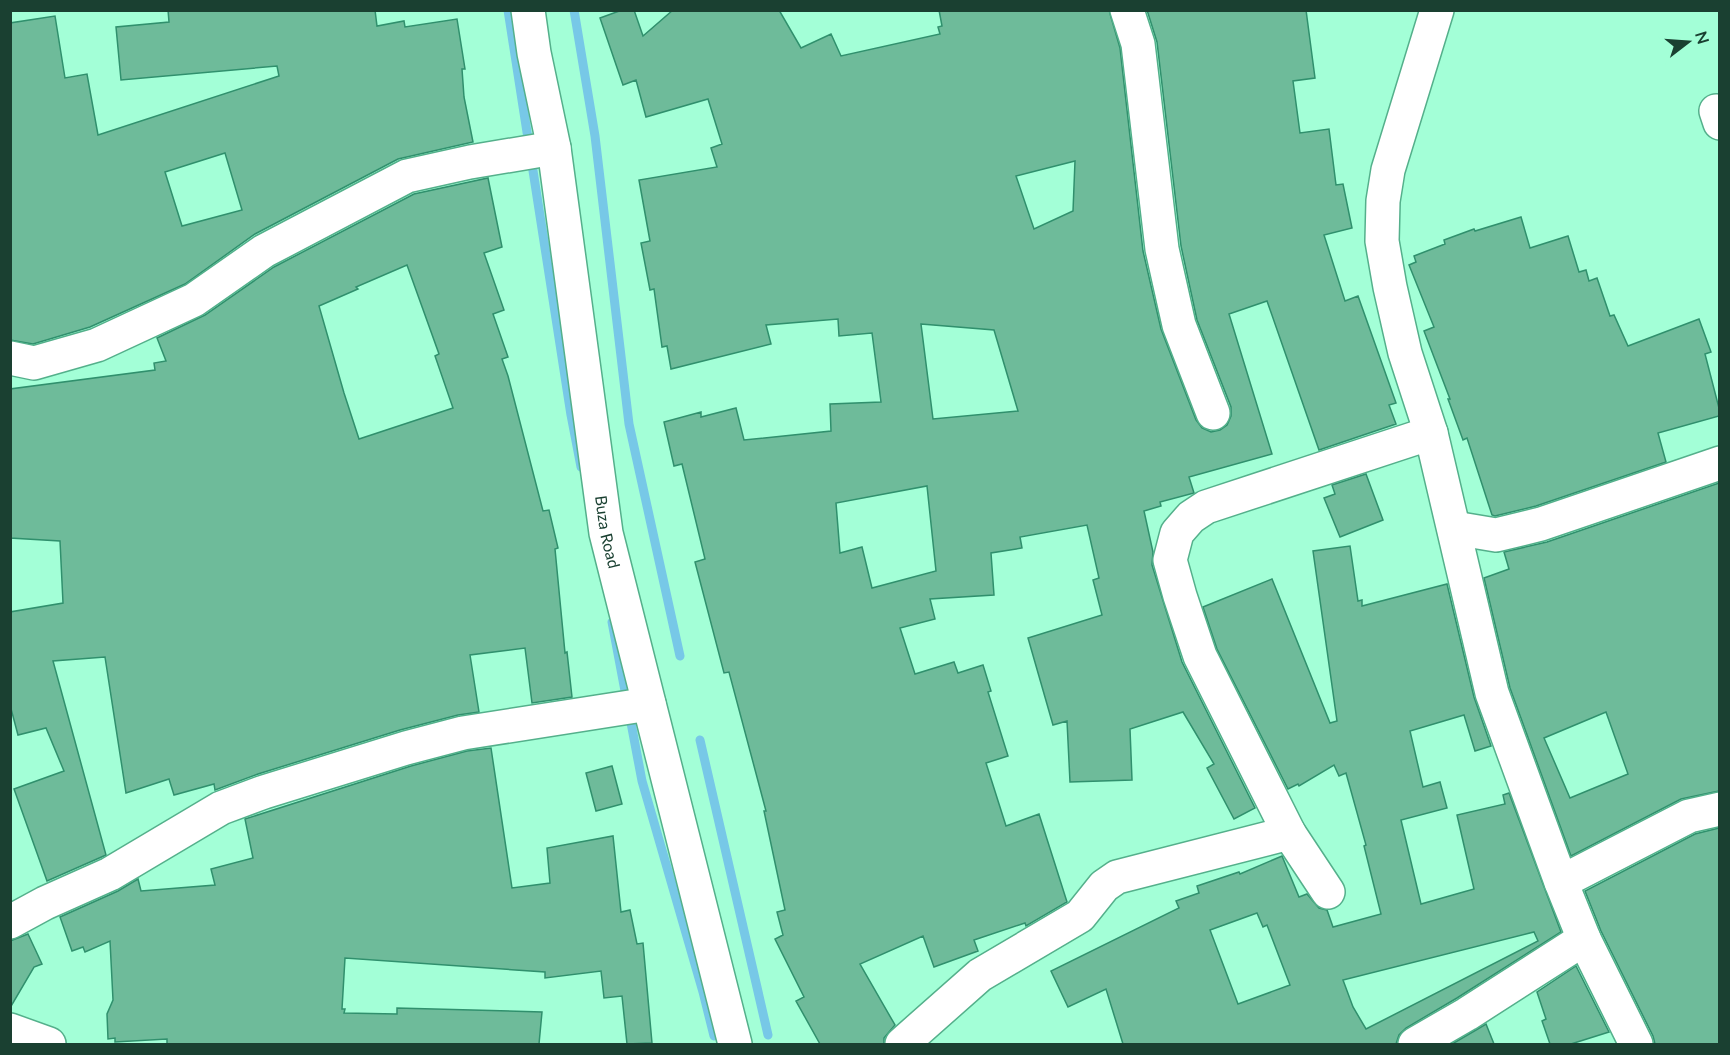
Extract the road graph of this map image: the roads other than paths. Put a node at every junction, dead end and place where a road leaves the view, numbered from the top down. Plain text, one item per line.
1 (528, 10) edge
2 (1127, 10) edge
3 (1437, 10) edge
4 (555, 148) junction
5 (10, 358) edge
6 (1213, 413) dead end
7 (1431, 433) junction
8 (1719, 463) edge
9 (1454, 528) junction
10 (649, 704) junction
11 (1719, 809) edge
12 (1289, 832) junction
13 (1561, 882) junction
14 (1328, 892) dead end
15 (10, 922) edge
16 (1584, 939) junction
17 (10, 1030) edge
18 (49, 1044) edge
19 (735, 1044) edge
20 (902, 1044) edge
21 (1415, 1044) edge
22 (1636, 1044) edge

1 - 4 street, Buza Road
2 - 6 street
3 - 7 street
4 - 5 street
4 - 10 street, Buza Road
7 - 9 street
7 - 12 street
8 - 9 street
9 - 13 street
10 - 15 street
10 - 19 street, Buza Road
11 - 13 street
12 - 14 street
12 - 20 street
13 - 16 street
16 - 21 street
16 - 22 street
17 - 18 street

